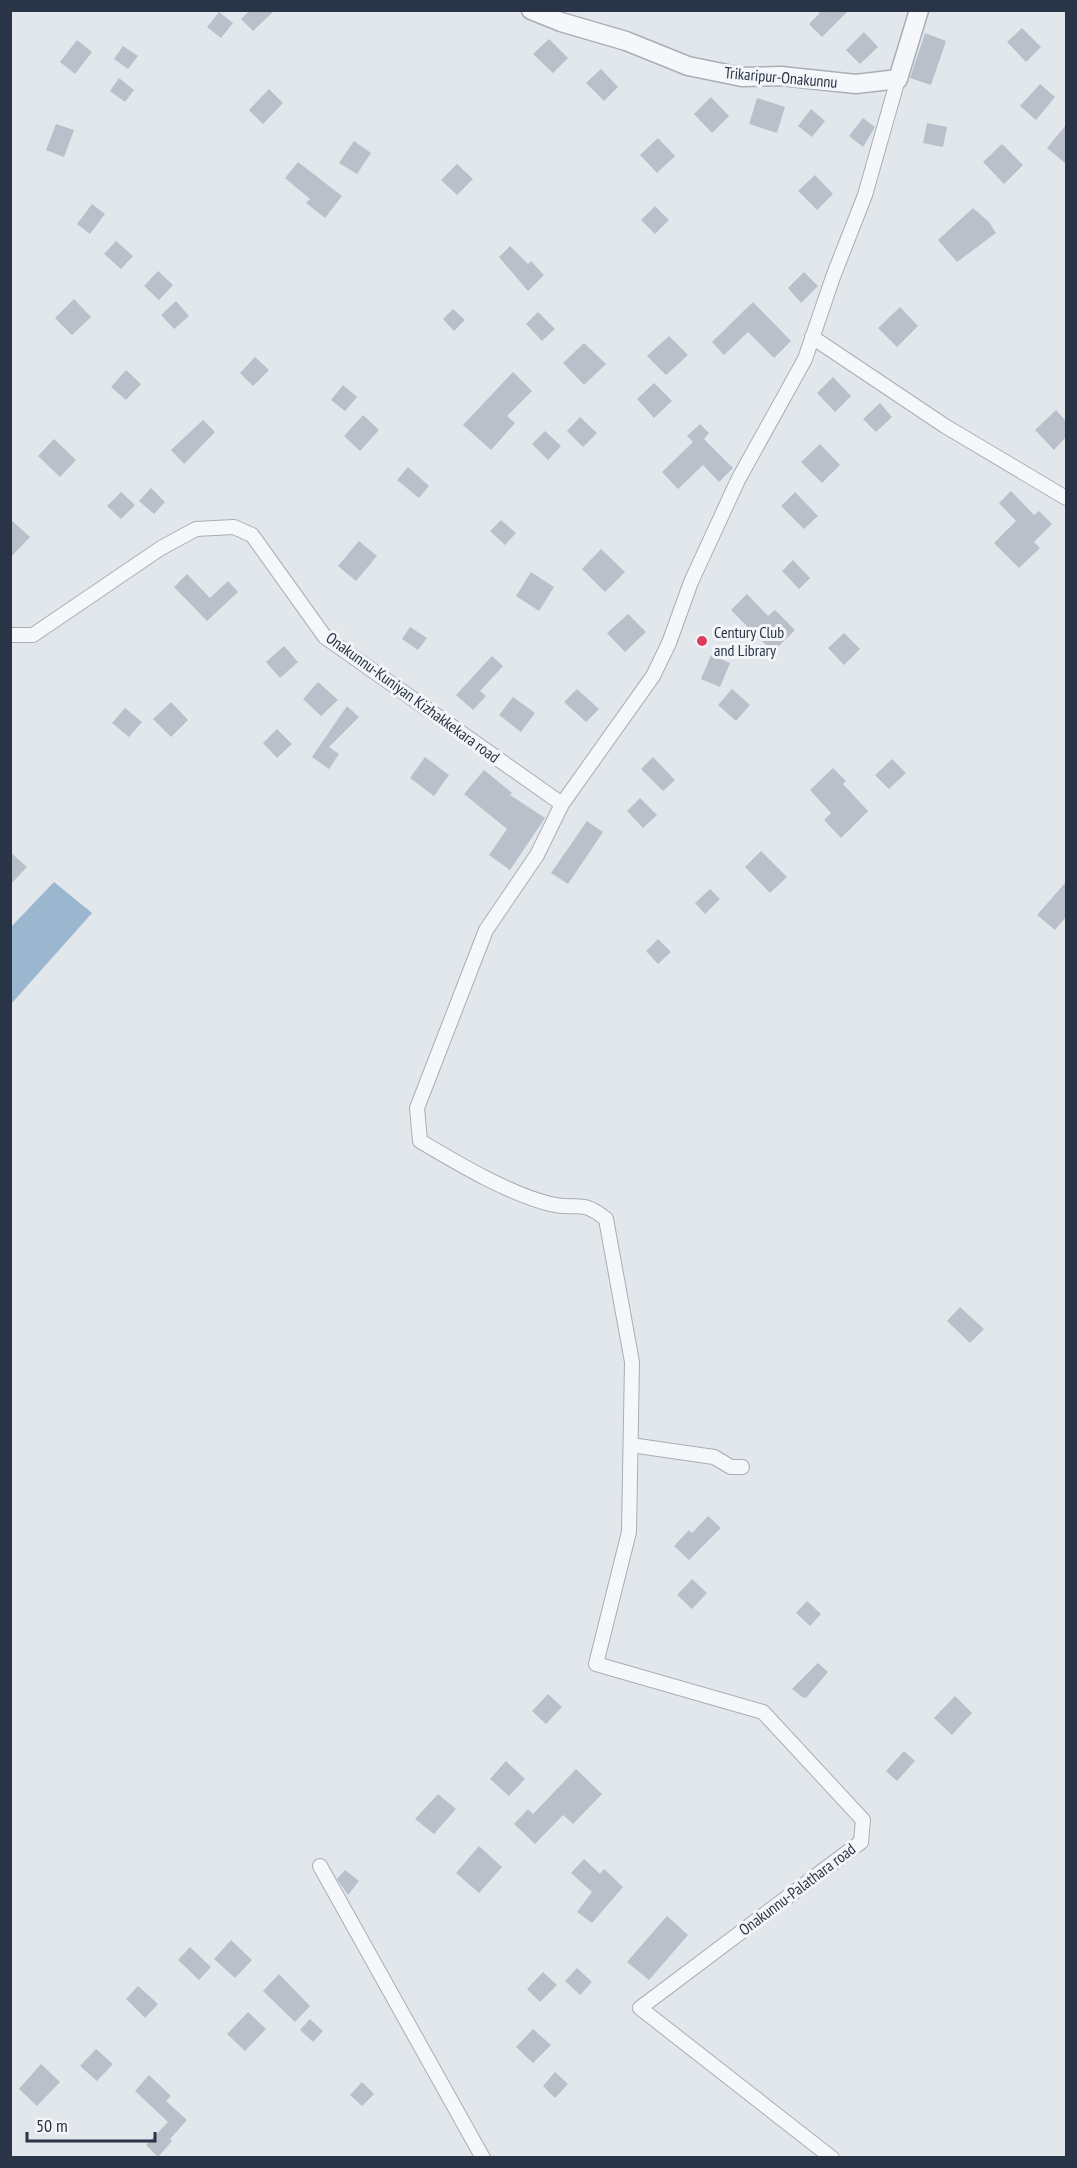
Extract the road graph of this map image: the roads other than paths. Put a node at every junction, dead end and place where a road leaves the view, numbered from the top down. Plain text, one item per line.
1 (531, 10) edge
2 (919, 10) edge
3 (897, 79) junction
4 (812, 337) junction
5 (1066, 498) edge
6 (10, 635) edge
7 (562, 804) junction
8 (630, 1445) junction
9 (742, 1467) dead end
10 (320, 1866) dead end
11 (483, 2157) edge
12 (831, 2157) edge

1 - 3 street, Trikaripur-Onakunnu
2 - 3 street
3 - 4 street
4 - 5 street
4 - 7 street
6 - 7 street, Onakunnu-Kuniyan Kizhakkekara road
7 - 8 street, Onakunnu-Palathara road
8 - 9 street
8 - 12 street, Onakunnu-Palathara road
10 - 11 street

